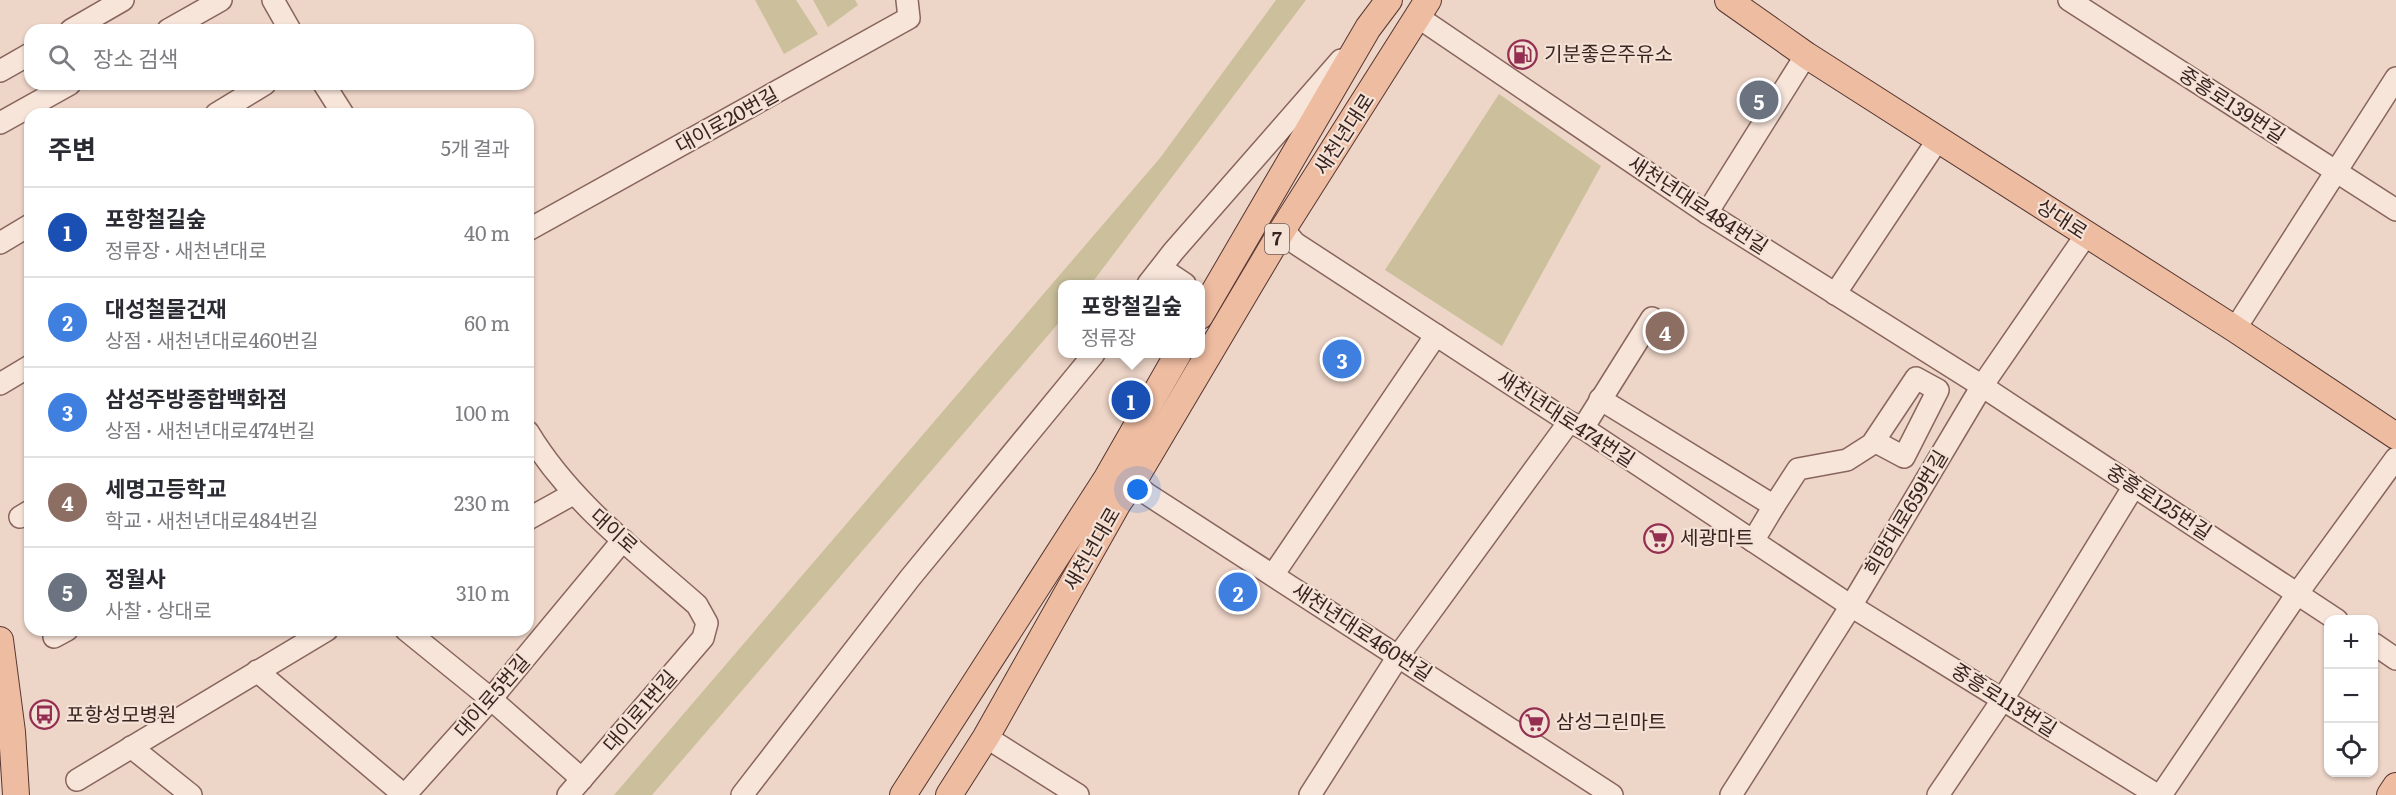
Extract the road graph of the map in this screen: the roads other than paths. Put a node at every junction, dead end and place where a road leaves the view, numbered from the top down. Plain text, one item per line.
1 (123, 0) edge
2 (221, 0) edge
3 (273, 0) edge
4 (907, 0) edge
5 (1389, 0) edge
6 (1728, 0) edge
7 (2069, 0) edge
8 (1423, 9) edge
9 (81, 24) edge
10 (179, 24) edge
11 (287, 24) edge
12 (1368, 28) junction
13 (1806, 55) junction
14 (24, 57) edge
15 (0, 71) edge
16 (2396, 78) edge
17 (59, 90) edge
18 (255, 90) edge
19 (328, 90) edge
20 (27, 108) edge
21 (226, 108) edge
22 (339, 108) edge
23 (24, 110) edge
24 (0, 123) edge
25 (1939, 138) junction
26 (2336, 172) junction
27 (2396, 210) edge
28 (1707, 213) junction
29 (534, 227) edge
30 (24, 229) edge
31 (1283, 229) junction
32 (2086, 235) junction
33 (0, 243) edge
34 (1154, 276) edge
35 (1835, 294) junction
36 (1205, 301) edge
37 (1652, 318) dead end
38 (2235, 329) junction
39 (1436, 335) junction
40 (1205, 349) edge
41 (1091, 358) edge
42 (1176, 358) edge
43 (1199, 358) edge
44 (24, 370) edge
45 (0, 384) edge
46 (1982, 386) junction
47 (1600, 399) junction
48 (1576, 425) junction
49 (1918, 429) junction
50 (2396, 436) edge
51 (1874, 441) junction
52 (534, 442) edge
53 (1946, 446) junction
54 (2396, 458) edge
55 (1123, 475) junction
56 (2134, 486) junction
57 (573, 494) junction
58 (1774, 506) junction
59 (534, 516) edge
60 (623, 540) junction
61 (1753, 541) junction
62 (1273, 575) junction
63 (2297, 594) junction
64 (1851, 606) junction
65 (2329, 615) edge
66 (707, 623) joint
67 (317, 636) edge
68 (413, 636) edge
69 (0, 640) edge
70 (2378, 647) edge
71 (1399, 655) junction
72 (2396, 659) edge
73 (257, 671) junction
74 (491, 699) junction
75 (2002, 699) junction
76 (986, 737) junction
77 (131, 747) junction
78 (582, 779) junction
79 (77, 780) dead end
80 (2396, 786) edge
81 (20, 791) edge
82 (191, 795) edge
83 (405, 795) edge
84 (568, 795) edge
85 (742, 795) edge
86 (903, 795) edge
87 (949, 795) edge
88 (1078, 795) edge
89 (1310, 795) edge
90 (1612, 795) edge
91 (1731, 795) edge
92 (1938, 795) edge
93 (2159, 795) edge
94 (2390, 795) edge

1 - 9 street
2 - 10 street
3 - 11 street
4 - 29 street, 대이로20번길
5 - 12 main road, 새천년대로 / 7
6 - 13 main road, 상대로
7 - 26 street, 중흥로139번길
8 - 28 street, 새천년대로484번길
8 - 31 main road, 새천년대로 / 7
12 - 34 street, 새천년대로
12 - 36 main road, 새천년대로 / 7
13 - 25 main road, 상대로
13 - 28 street
14 - 15 street
16 - 26 street
17 - 20 street
18 - 21 street
19 - 22 street
23 - 24 street
25 - 32 main road, 상대로
25 - 35 street
26 - 27 street, 중흥로139번길
26 - 38 street
28 - 35 street, 새천년대로484번길
30 - 33 street
31 - 39 street, 새천년대로474번길
31 - 40 main road, 새천년대로 / 7
32 - 38 main road, 상대로
32 - 46 street, 희망대로659번길
35 - 46 street, 새천년대로484번길
37 - 47 street
38 - 50 main road, 상대로
39 - 48 street, 새천년대로474번길
39 - 62 street
41 - 85 street
42 - 55 main road, 새천년대로 / 7
43 - 55 main road, 새천년대로 / 7
44 - 45 street
46 - 53 street, 희망대로659번길
46 - 56 street, 중흥로125번길
47 - 48 street
47 - 58 street
48 - 61 street, 새천년대로474번길
48 - 71 street
49 - 51 street
49 - 51 street
49 - 53 street
51 - 58 street
52 - 57 street, 대이로
53 - 64 street, 희망대로659번길
54 - 63 street
55 - 62 street, 새천년대로460번길
55 - 76 main road, 새천년대로 / 7
55 - 86 main road, 새천년대로 / 7
56 - 63 street, 중흥로125번길
56 - 75 street
57 - 59 street
57 - 60 street, 대이로
58 - 61 street
60 - 66 street, 대이로
60 - 74 street, 대이로5번길
61 - 64 street, 새천년대로474번길
62 - 71 street, 새천년대로460번길
63 - 65 street, 중흥로125번길
63 - 93 street
64 - 75 street, 중흥로113번길
64 - 91 street, 희망대로659번길
66 - 78 street, 대이로1번길
67 - 73 street
68 - 74 street
69 - 81 main road
70 - 72 street
71 - 89 street
71 - 90 street, 새천년대로460번길
73 - 77 street
73 - 83 street, 대이로5번길
74 - 78 street
74 - 83 street, 대이로5번길
75 - 92 street
75 - 93 street, 중흥로113번길
76 - 87 main road, 새천년대로 / 7
76 - 88 street
77 - 79 street
77 - 82 street
78 - 84 street, 대이로1번길
80 - 94 main road

